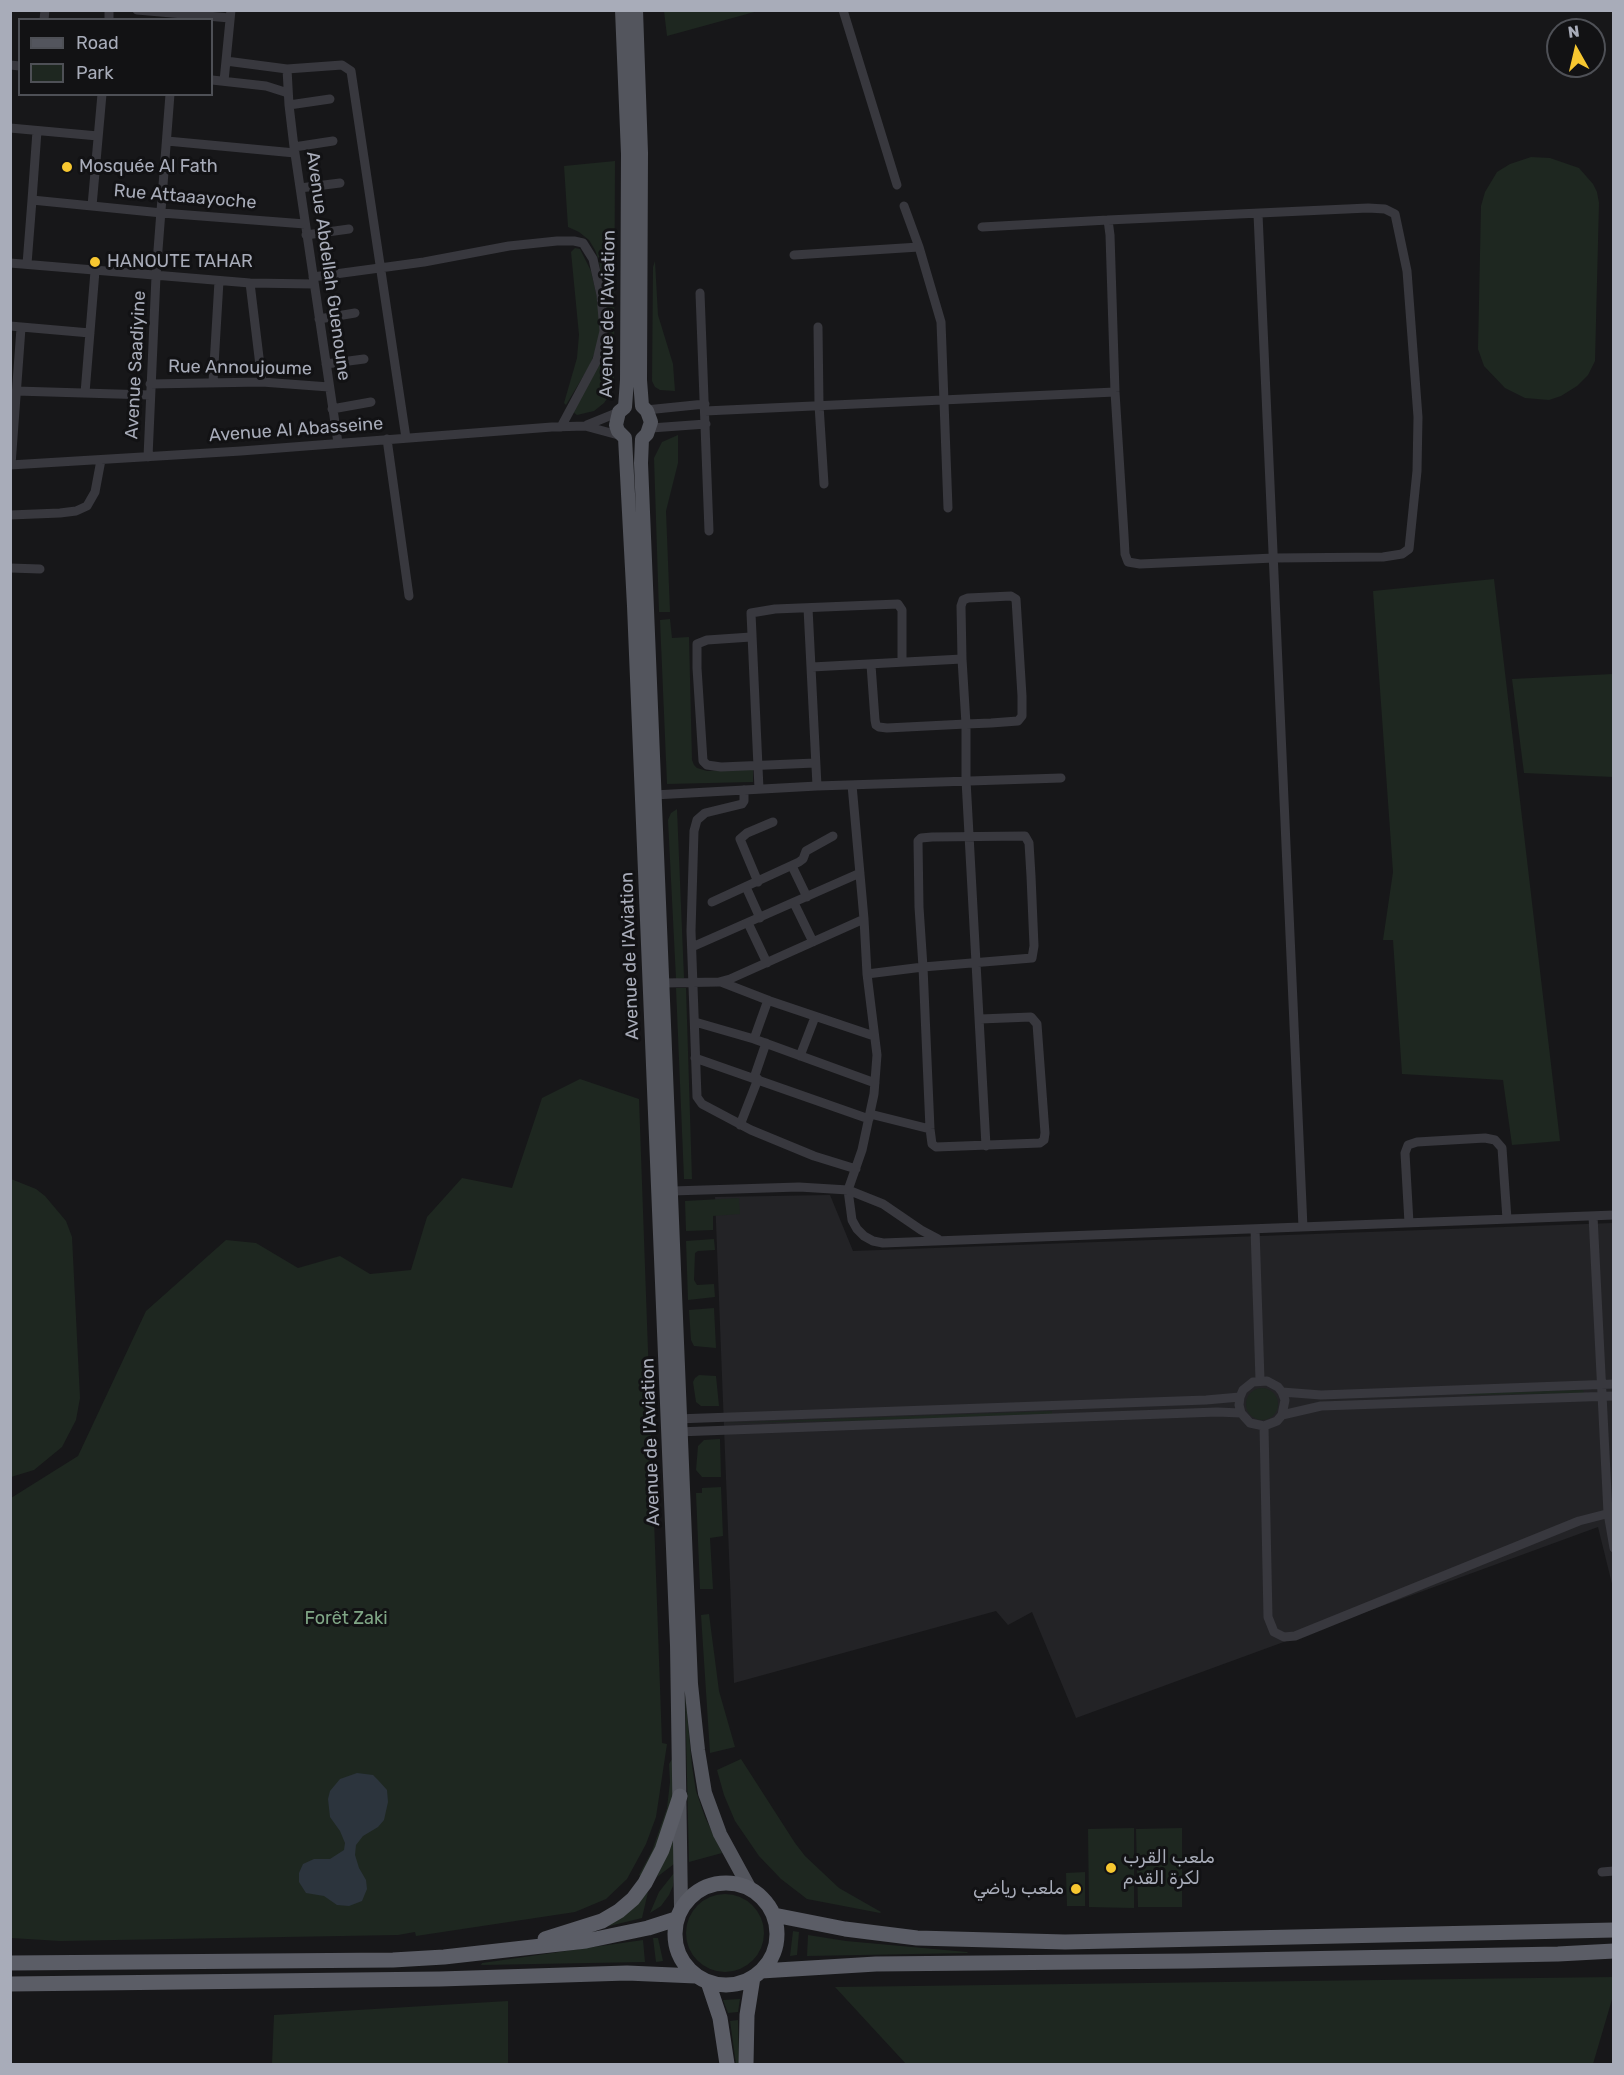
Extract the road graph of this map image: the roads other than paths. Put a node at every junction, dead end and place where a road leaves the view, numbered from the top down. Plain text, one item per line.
1 (137, 10) edge
2 (622, 10) edge
3 (636, 10) edge
4 (843, 10) edge
5 (230, 14) edge
6 (226, 61) junction
7 (287, 69) junction
8 (213, 80) edge
9 (224, 81) junction
10 (288, 93) junction
11 (102, 96) edge
12 (170, 96) edge
13 (330, 99) dead end
14 (289, 105) junction
15 (10, 128) edge
16 (37, 131) junction
17 (98, 136) junction
18 (167, 141) junction
19 (333, 141) dead end
20 (294, 150) junction
21 (339, 183) dead end
22 (897, 185) dead end
23 (300, 188) junction
24 (32, 200) junction
25 (92, 206) junction
26 (904, 206) dead end
27 (162, 213) junction
28 (1258, 214) junction
29 (1108, 220) junction
30 (305, 224) junction
31 (982, 227) dead end
32 (349, 229) dead end
33 (306, 235) junction
34 (919, 247) junction
35 (794, 255) dead end
36 (10, 263) edge
37 (27, 264) junction
38 (381, 268) junction
39 (95, 271) junction
40 (156, 276) junction
41 (219, 280) junction
42 (314, 281) junction
43 (250, 283) junction
44 (700, 293) dead end
45 (355, 313) dead end
46 (319, 319) junction
47 (10, 326) edge
48 (818, 327) dead end
49 (21, 328) junction
50 (90, 333) junction
51 (364, 359) dead end
52 (326, 364) junction
53 (213, 382) junction
54 (262, 382) junction
55 (150, 384) junction
56 (329, 387) junction
57 (16, 391) junction
58 (1115, 392) junction
59 (85, 393) junction
60 (150, 395) junction
61 (943, 401) junction
62 (371, 402) dead end
63 (819, 405) junction
64 (705, 407) junction
65 (644, 408) junction
66 (332, 409) junction
67 (622, 410) junction
68 (706, 424) junction
69 (585, 426) junction
70 (561, 427) junction
71 (646, 433) junction
72 (623, 437) junction
73 (406, 438) junction
74 (387, 439) junction
75 (338, 443) junction
76 (148, 457) junction
77 (101, 460) junction
78 (11, 465) edge
79 (824, 484) dead end
80 (948, 508) dead end
81 (10, 515) edge
82 (710, 531) dead end
83 (1274, 558) junction
84 (10, 568) edge
85 (40, 569) dead end
86 (409, 596) dead end
87 (808, 608) junction
88 (751, 637) junction
89 (962, 659) junction
90 (902, 662) junction
91 (871, 665) junction
92 (812, 667) junction
93 (966, 724) junction
94 (815, 763) junction
95 (757, 766) junction
96 (1060, 778) dead end
97 (966, 780) junction
98 (852, 785) junction
99 (817, 786) junction
100 (759, 789) junction
101 (744, 790) junction
102 (654, 795) junction
103 (773, 822) dead end
104 (833, 836) dead end
105 (970, 836) junction
106 (792, 866) junction
107 (860, 873) junction
108 (758, 882) junction
109 (746, 887) junction
110 (807, 897) junction
111 (712, 902) dead end
112 (795, 903) junction
113 (760, 918) junction
114 (864, 919) junction
115 (748, 923) junction
116 (813, 942) junction
117 (692, 947) junction
118 (767, 963) junction
119 (976, 964) junction
120 (923, 967) junction
121 (867, 974) junction
122 (694, 982) junction
123 (719, 982) junction
124 (664, 983) junction
125 (768, 1000) junction
126 (815, 1017) junction
127 (980, 1019) junction
128 (695, 1022) junction
129 (874, 1036) junction
130 (754, 1039) junction
131 (766, 1043) junction
132 (800, 1056) junction
133 (696, 1058) junction
134 (756, 1079) junction
135 (875, 1083) junction
136 (869, 1116) junction
137 (740, 1125) junction
138 (930, 1129) junction
139 (986, 1146) junction
140 (856, 1169) junction
141 (848, 1190) junction
142 (672, 1191) junction
143 (1614, 1215) edge
144 (1593, 1216) junction
145 (1507, 1219) junction
146 (1408, 1223) junction
147 (1303, 1227) junction
148 (1255, 1229) junction
149 (944, 1240) junction
150 (1260, 1380) junction
151 (1601, 1384) junction
152 (1614, 1384) edge
153 (1458, 1389) junction
154 (1282, 1392) junction
155 (1390, 1392) junction
156 (1240, 1396) junction
157 (1602, 1396) junction
158 (1614, 1396) edge
159 (1459, 1401) junction
160 (1390, 1404) junction
161 (1241, 1413) junction
162 (1282, 1415) junction
163 (675, 1426) junction
164 (1264, 1426) junction
165 (1611, 1512) edge
166 (1614, 1548) edge
167 (680, 1797) junction
168 (1614, 1871) edge
169 (1602, 1872) dead end
170 (750, 1889) junction
171 (679, 1913) junction
172 (774, 1915) junction
173 (1614, 1930) edge
174 (1614, 1951) edge
175 (496, 1952) junction
176 (10, 1963) edge
177 (757, 1974) junction
178 (702, 1979) junction
179 (10, 1984) edge
180 (728, 2064) edge
181 (746, 2064) edge

1 - 5 street
2 - 67 main road, Avenue de l'Aviation
3 - 65 main road, Avenue de l'Aviation
4 - 22 street
5 - 6 street
6 - 7 street
6 - 9 street
7 - 10 street, Avenue Abdellah Guenoune
7 - 38 street
8 - 9 street
9 - 10 street
10 - 14 street, Avenue Abdellah Guenoune
11 - 17 street
12 - 18 street, Avenue Saadiyine
13 - 14 street
14 - 20 street, Avenue Abdellah Guenoune
15 - 16 street
16 - 17 street
16 - 24 street
17 - 25 street
18 - 20 street
18 - 27 street, Avenue Saadiyine
19 - 20 street
20 - 23 street, Avenue Abdellah Guenoune
21 - 23 street
23 - 30 street, Avenue Abdellah Guenoune
24 - 25 street, Rue Attaaayoche
24 - 37 street
25 - 27 street, Rue Attaaayoche
26 - 34 street
27 - 30 street, Rue Attaaayoche
27 - 40 street, Avenue Saadiyine
28 - 29 street
28 - 83 street
28 - 83 street
29 - 31 street
29 - 58 street
30 - 33 street, Avenue Abdellah Guenoune
32 - 33 street
33 - 42 street, Avenue Abdellah Guenoune
34 - 35 street
34 - 61 street
36 - 37 street
37 - 39 street
38 - 42 street
38 - 70 street
38 - 73 street
39 - 40 street
39 - 50 street
40 - 41 street
40 - 55 street, Avenue Saadiyine
41 - 43 street
41 - 53 street
42 - 43 street
42 - 46 street, Avenue Abdellah Guenoune
43 - 54 street
44 - 64 street
45 - 46 street
46 - 52 street, Avenue Abdellah Guenoune
47 - 49 street
48 - 63 street
49 - 50 street
49 - 57 street
50 - 59 street
51 - 52 street
52 - 56 street, Avenue Abdellah Guenoune
53 - 54 street, Rue Annoujoume
53 - 55 street, Rue Annoujoume
54 - 56 street, Rue Annoujoume
55 - 60 street, Avenue Saadiyine
56 - 66 street, Avenue Abdellah Guenoune
57 - 59 street, Rue Annoujoume
57 - 78 street
58 - 61 street
58 - 83 street
59 - 60 street, Rue Annoujoume
60 - 76 street, Avenue Saadiyine
61 - 63 street
61 - 80 street
62 - 66 street
63 - 64 street
63 - 79 street
64 - 65 street
64 - 68 street
65 - 67 main road
65 - 71 main road, Avenue de l'Aviation
66 - 75 street, Avenue Abdellah Guenoune
67 - 69 street, Avenue Al Abasseine
67 - 72 main road, Avenue de l'Aviation
68 - 71 street
68 - 82 street
69 - 70 street, Avenue Al Abasseine
69 - 72 street, Avenue Al Abasseine
70 - 73 street, Avenue Al Abasseine
71 - 72 main road
71 - 102 main road, Avenue de l'Aviation
72 - 163 main road, Avenue de l'Aviation
73 - 74 street, Avenue Al Abasseine
74 - 75 street, Avenue Al Abasseine
74 - 86 street
75 - 76 street, Avenue Al Abasseine
76 - 77 street, Avenue Al Abasseine
77 - 78 street, Avenue Al Abasseine
77 - 81 street
83 - 147 street
84 - 85 street
87 - 88 street
87 - 90 street
87 - 92 street
88 - 95 street
88 - 95 street
89 - 90 street
89 - 93 street
89 - 93 street
90 - 91 street
91 - 92 street
91 - 93 street
92 - 94 street
93 - 97 street
94 - 95 street
94 - 99 street
95 - 100 street
96 - 97 street
97 - 98 street
97 - 105 street
98 - 99 street
98 - 107 street
99 - 100 street
100 - 101 street
101 - 102 street
101 - 117 street
102 - 124 main road, Avenue de l'Aviation
103 - 108 street
104 - 106 street
105 - 119 street
105 - 119 street
105 - 120 street
106 - 108 street
106 - 110 street
107 - 110 street
107 - 114 street
108 - 109 street
109 - 111 street
109 - 113 street
110 - 112 street
112 - 113 street
112 - 116 street
113 - 115 street
114 - 116 street
114 - 121 street
115 - 117 street
115 - 118 street
116 - 118 street
117 - 122 street
118 - 123 street
119 - 120 street
119 - 127 street
120 - 121 street
120 - 138 street
121 - 129 street
122 - 123 street
122 - 124 street
122 - 128 street
123 - 125 street
124 - 142 main road, Avenue de l'Aviation
125 - 126 street
125 - 130 street
126 - 129 street
126 - 132 street
127 - 139 street
127 - 139 street
128 - 130 street
128 - 133 street
129 - 135 street
130 - 131 street
131 - 132 street
131 - 134 street
132 - 135 street
133 - 134 street
133 - 137 street
134 - 136 street
134 - 137 street
135 - 136 street
136 - 138 street
136 - 140 street
137 - 140 street
138 - 139 street
140 - 141 street
141 - 142 street
141 - 149 street
141 - 149 street
142 - 163 main road, Avenue de l'Aviation
143 - 144 street
144 - 145 street
144 - 151 street
145 - 146 street
145 - 146 street
146 - 147 street
147 - 148 street
148 - 149 street
148 - 150 street
150 - 154 street
150 - 156 street
151 - 152 street
151 - 153 street
151 - 157 street
153 - 155 street
153 - 159 street
154 - 155 street
154 - 162 street
155 - 160 street
156 - 161 street
156 - 163 street
157 - 158 street
157 - 159 street
157 - 165 street
159 - 160 street
160 - 162 street
161 - 163 street
161 - 164 street
162 - 164 street
163 - 167 main road, Avenue de l'Aviation
163 - 170 main road, Avenue de l'Aviation
164 - 165 street
165 - 166 street
167 - 171 main road, Avenue de l'Aviation
167 - 175 highway
168 - 169 street
170 - 171 highway
170 - 172 highway
171 - 175 highway
171 - 178 highway
172 - 173 highway
172 - 177 highway
174 - 177 highway
175 - 176 highway
177 - 178 highway
177 - 181 highway
178 - 179 highway
178 - 180 highway

